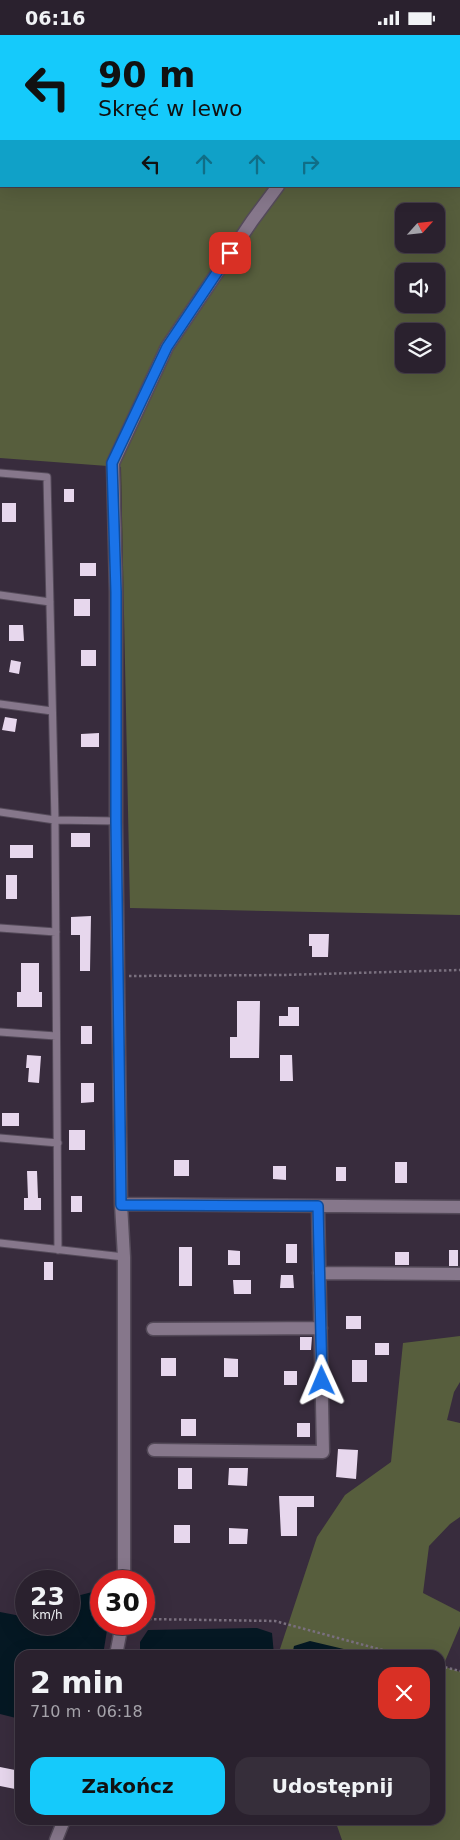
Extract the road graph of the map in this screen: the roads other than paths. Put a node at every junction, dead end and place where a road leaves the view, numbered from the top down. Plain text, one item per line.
1 (277, 187) edge
2 (0, 473) edge
3 (0, 595) edge
4 (50, 601) junction
5 (0, 704) edge
6 (52, 711) junction
7 (0, 812) edge
8 (55, 820) junction
9 (116, 821) junction
10 (0, 928) edge
11 (56, 932) junction
12 (0, 1032) edge
13 (56, 1036) junction
14 (0, 1138) edge
15 (58, 1143) junction
16 (121, 1205) junction
17 (318, 1206) junction
18 (460, 1207) edge
19 (0, 1243) edge
20 (58, 1250) junction
21 (124, 1257) junction
22 (319, 1273) junction
23 (460, 1274) edge
24 (321, 1328) junction
25 (153, 1329) dead end
26 (154, 1451) dead end
27 (124, 1570) edge
28 (120, 1635) edge
29 (117, 1650) edge
30 (62, 1825) edge
31 (56, 1840) edge

1 - 9 street
2 - 4 lane
3 - 4 lane
4 - 6 lane
5 - 6 lane
6 - 8 lane
7 - 8 lane
8 - 9 lane
8 - 11 lane
9 - 16 street
10 - 11 lane
11 - 13 lane
12 - 13 lane
13 - 15 lane
14 - 15 lane
15 - 20 lane
16 - 17 street
16 - 21 street
17 - 18 street
17 - 22 street
19 - 20 lane
20 - 21 lane
21 - 27 street
22 - 23 street
22 - 24 street
24 - 25 street
24 - 26 street
28 - 29 street
30 - 31 street

